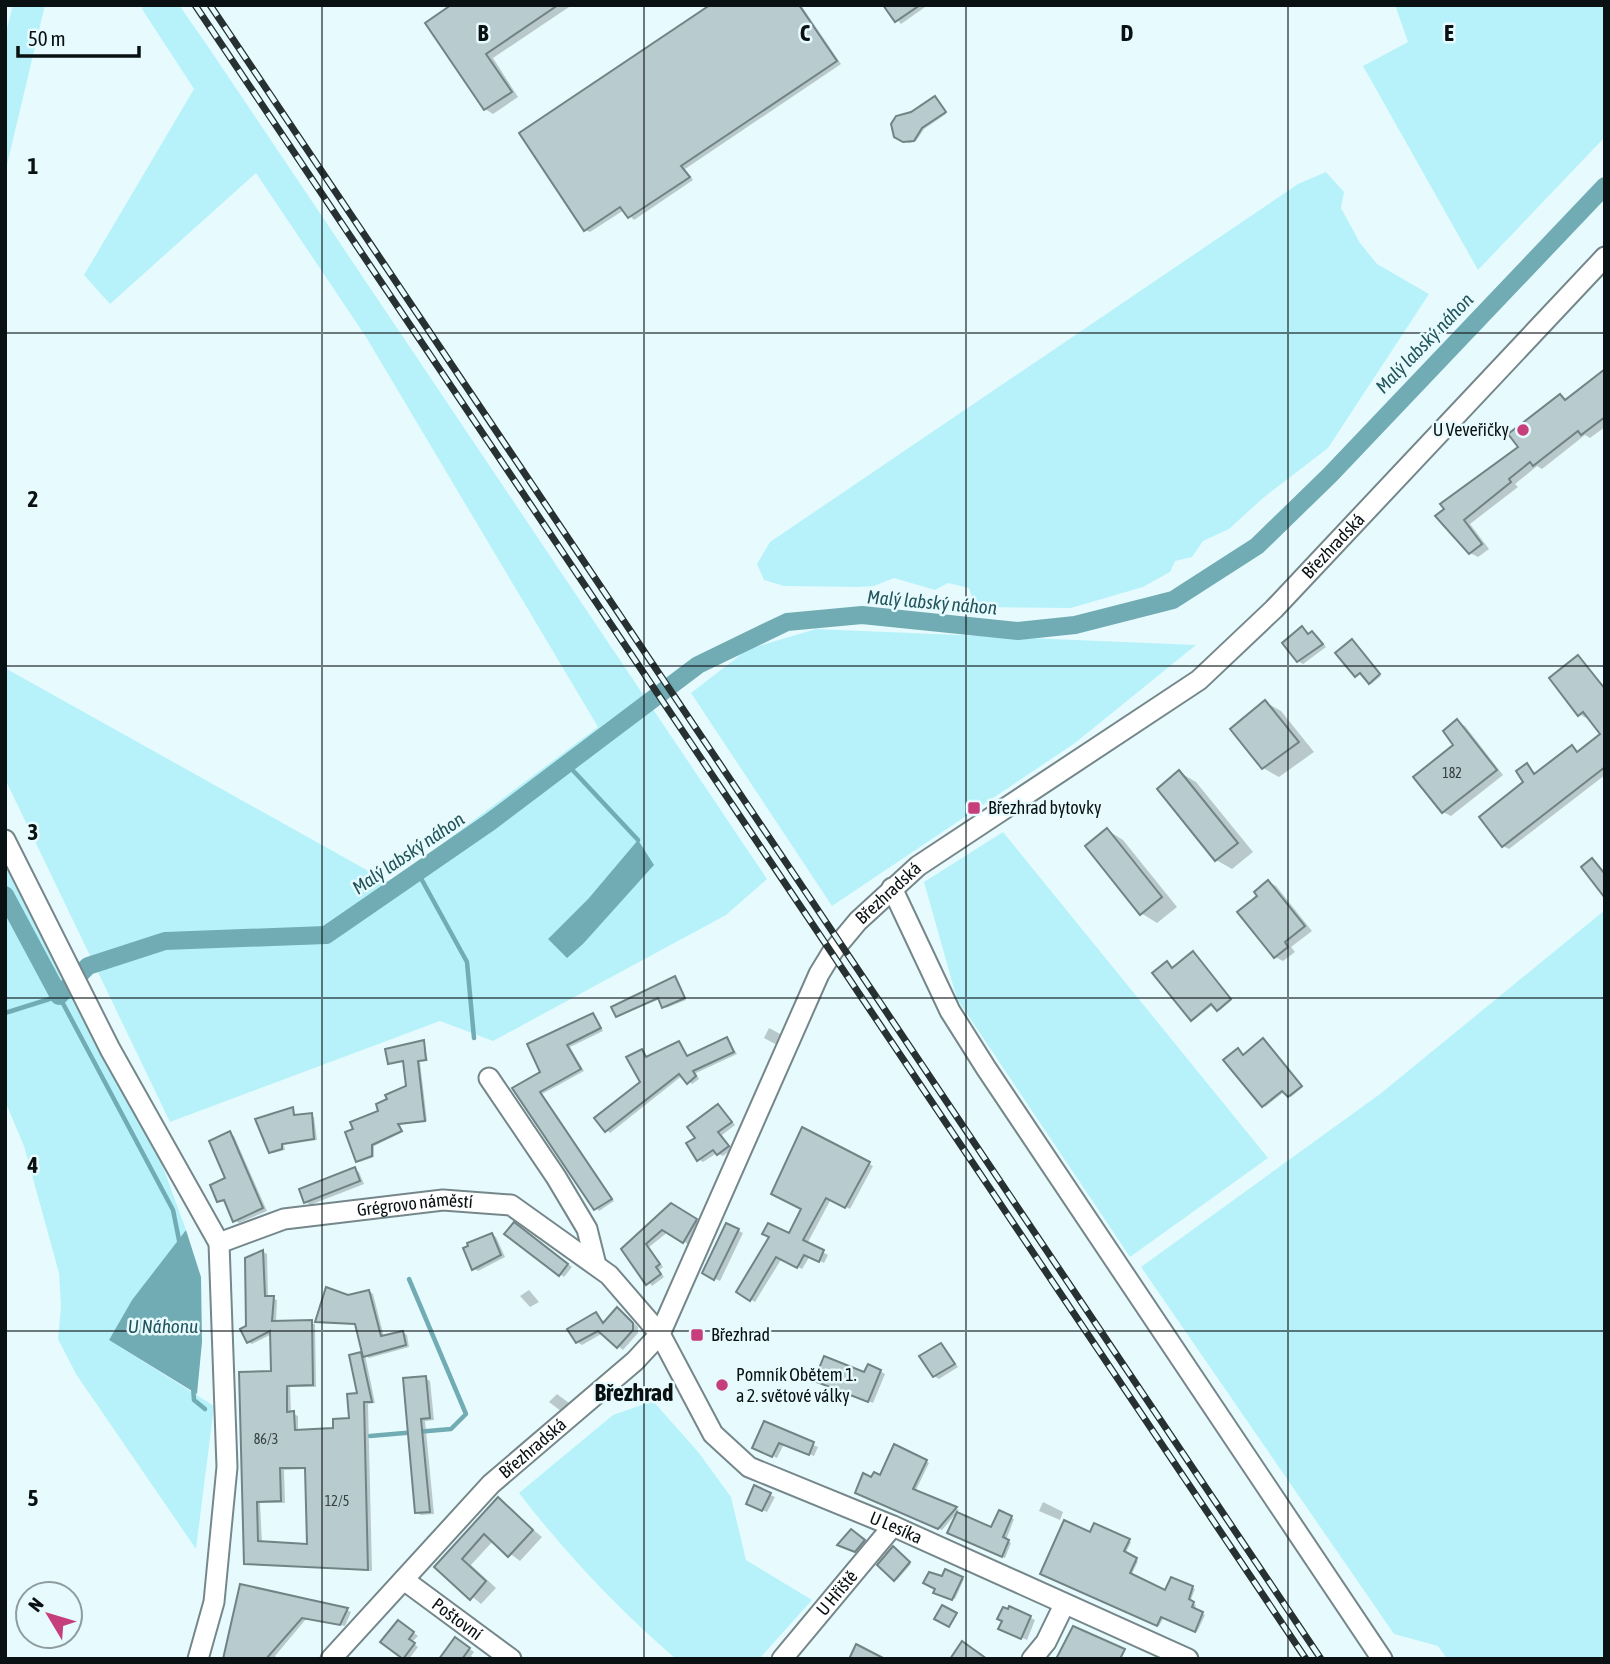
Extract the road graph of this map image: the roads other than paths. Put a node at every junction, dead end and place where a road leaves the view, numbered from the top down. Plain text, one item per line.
1 (1605, 257) edge
2 (5, 840) edge
3 (892, 888) junction
4 (489, 1079) dead end
5 (219, 1243) junction
6 (596, 1265) junction
7 (660, 1334) junction
8 (893, 1526) junction
9 (404, 1580) junction
10 (1064, 1605) junction
11 (198, 1659) edge
12 (331, 1659) edge
13 (511, 1659) edge
14 (782, 1659) edge
15 (1032, 1659) edge
16 (1188, 1659) edge
17 (1382, 1659) edge

1 - 3 street, Březhradská
2 - 5 street
3 - 7 street, Březhradská
3 - 17 street
4 - 6 street
5 - 6 street, Grégrovo náměstí
5 - 11 street
6 - 7 street, Grégrovo náměstí
7 - 8 street, U Lesíka
7 - 9 street, Březhradská
8 - 10 street, U Lesíka
8 - 14 street, U Hřiště
9 - 12 street, Březhradská
9 - 13 street, Poštovní
10 - 15 street
10 - 16 street, U Lesíka

